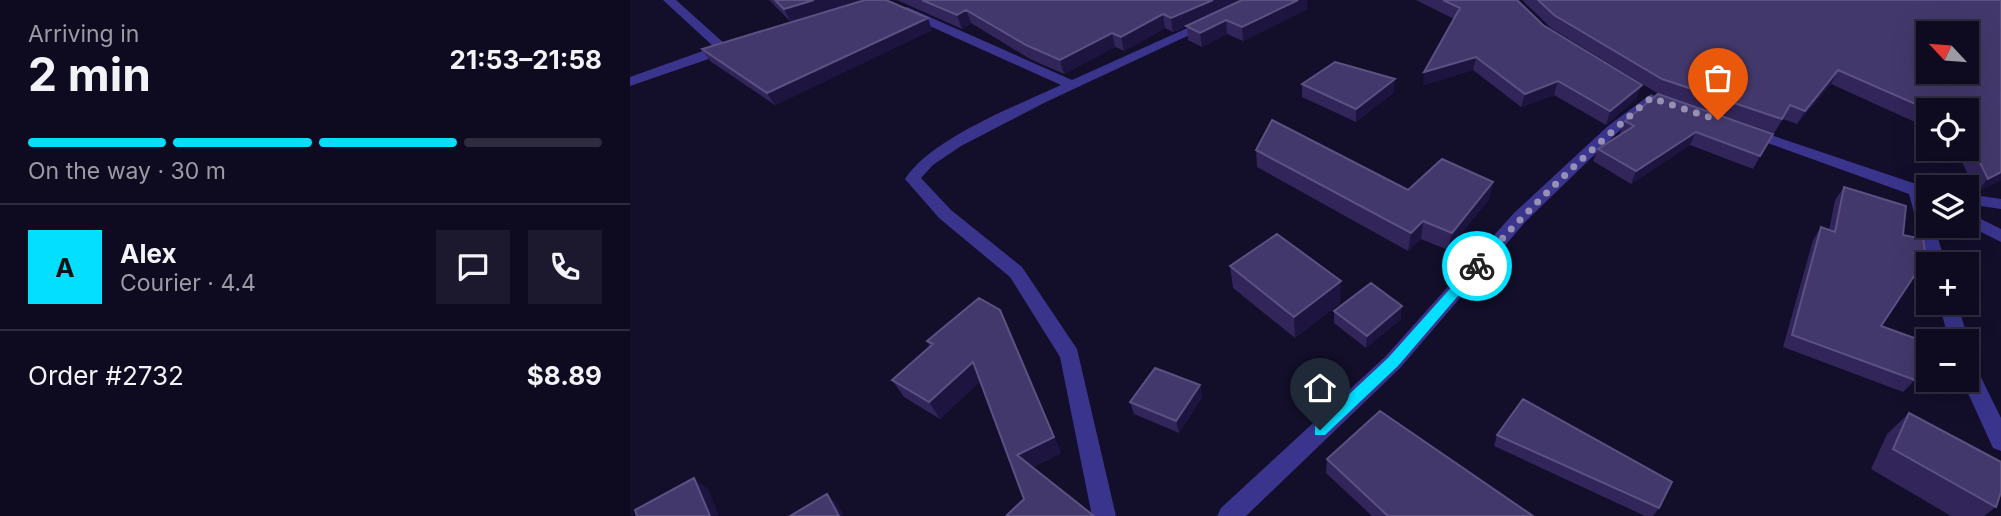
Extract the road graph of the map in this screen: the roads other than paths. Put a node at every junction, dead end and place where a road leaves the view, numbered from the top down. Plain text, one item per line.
1 (669, 0) edge
2 (896, 6) edge
3 (1223, 17) edge
4 (630, 82) edge
5 (1070, 84) junction
6 (1651, 97) edge
7 (1733, 126) edge
8 (1916, 191) edge
9 (1979, 201) edge
10 (2001, 204) edge
11 (1979, 224) edge
12 (2001, 236) edge
13 (1978, 392) edge
14 (2001, 440) edge
15 (1104, 516) edge
16 (1228, 516) edge

1 - 4 street
2 - 5 street
3 - 5 street
5 - 15 street
6 - 16 street
7 - 8 street
9 - 10 street
11 - 12 street
13 - 14 street

